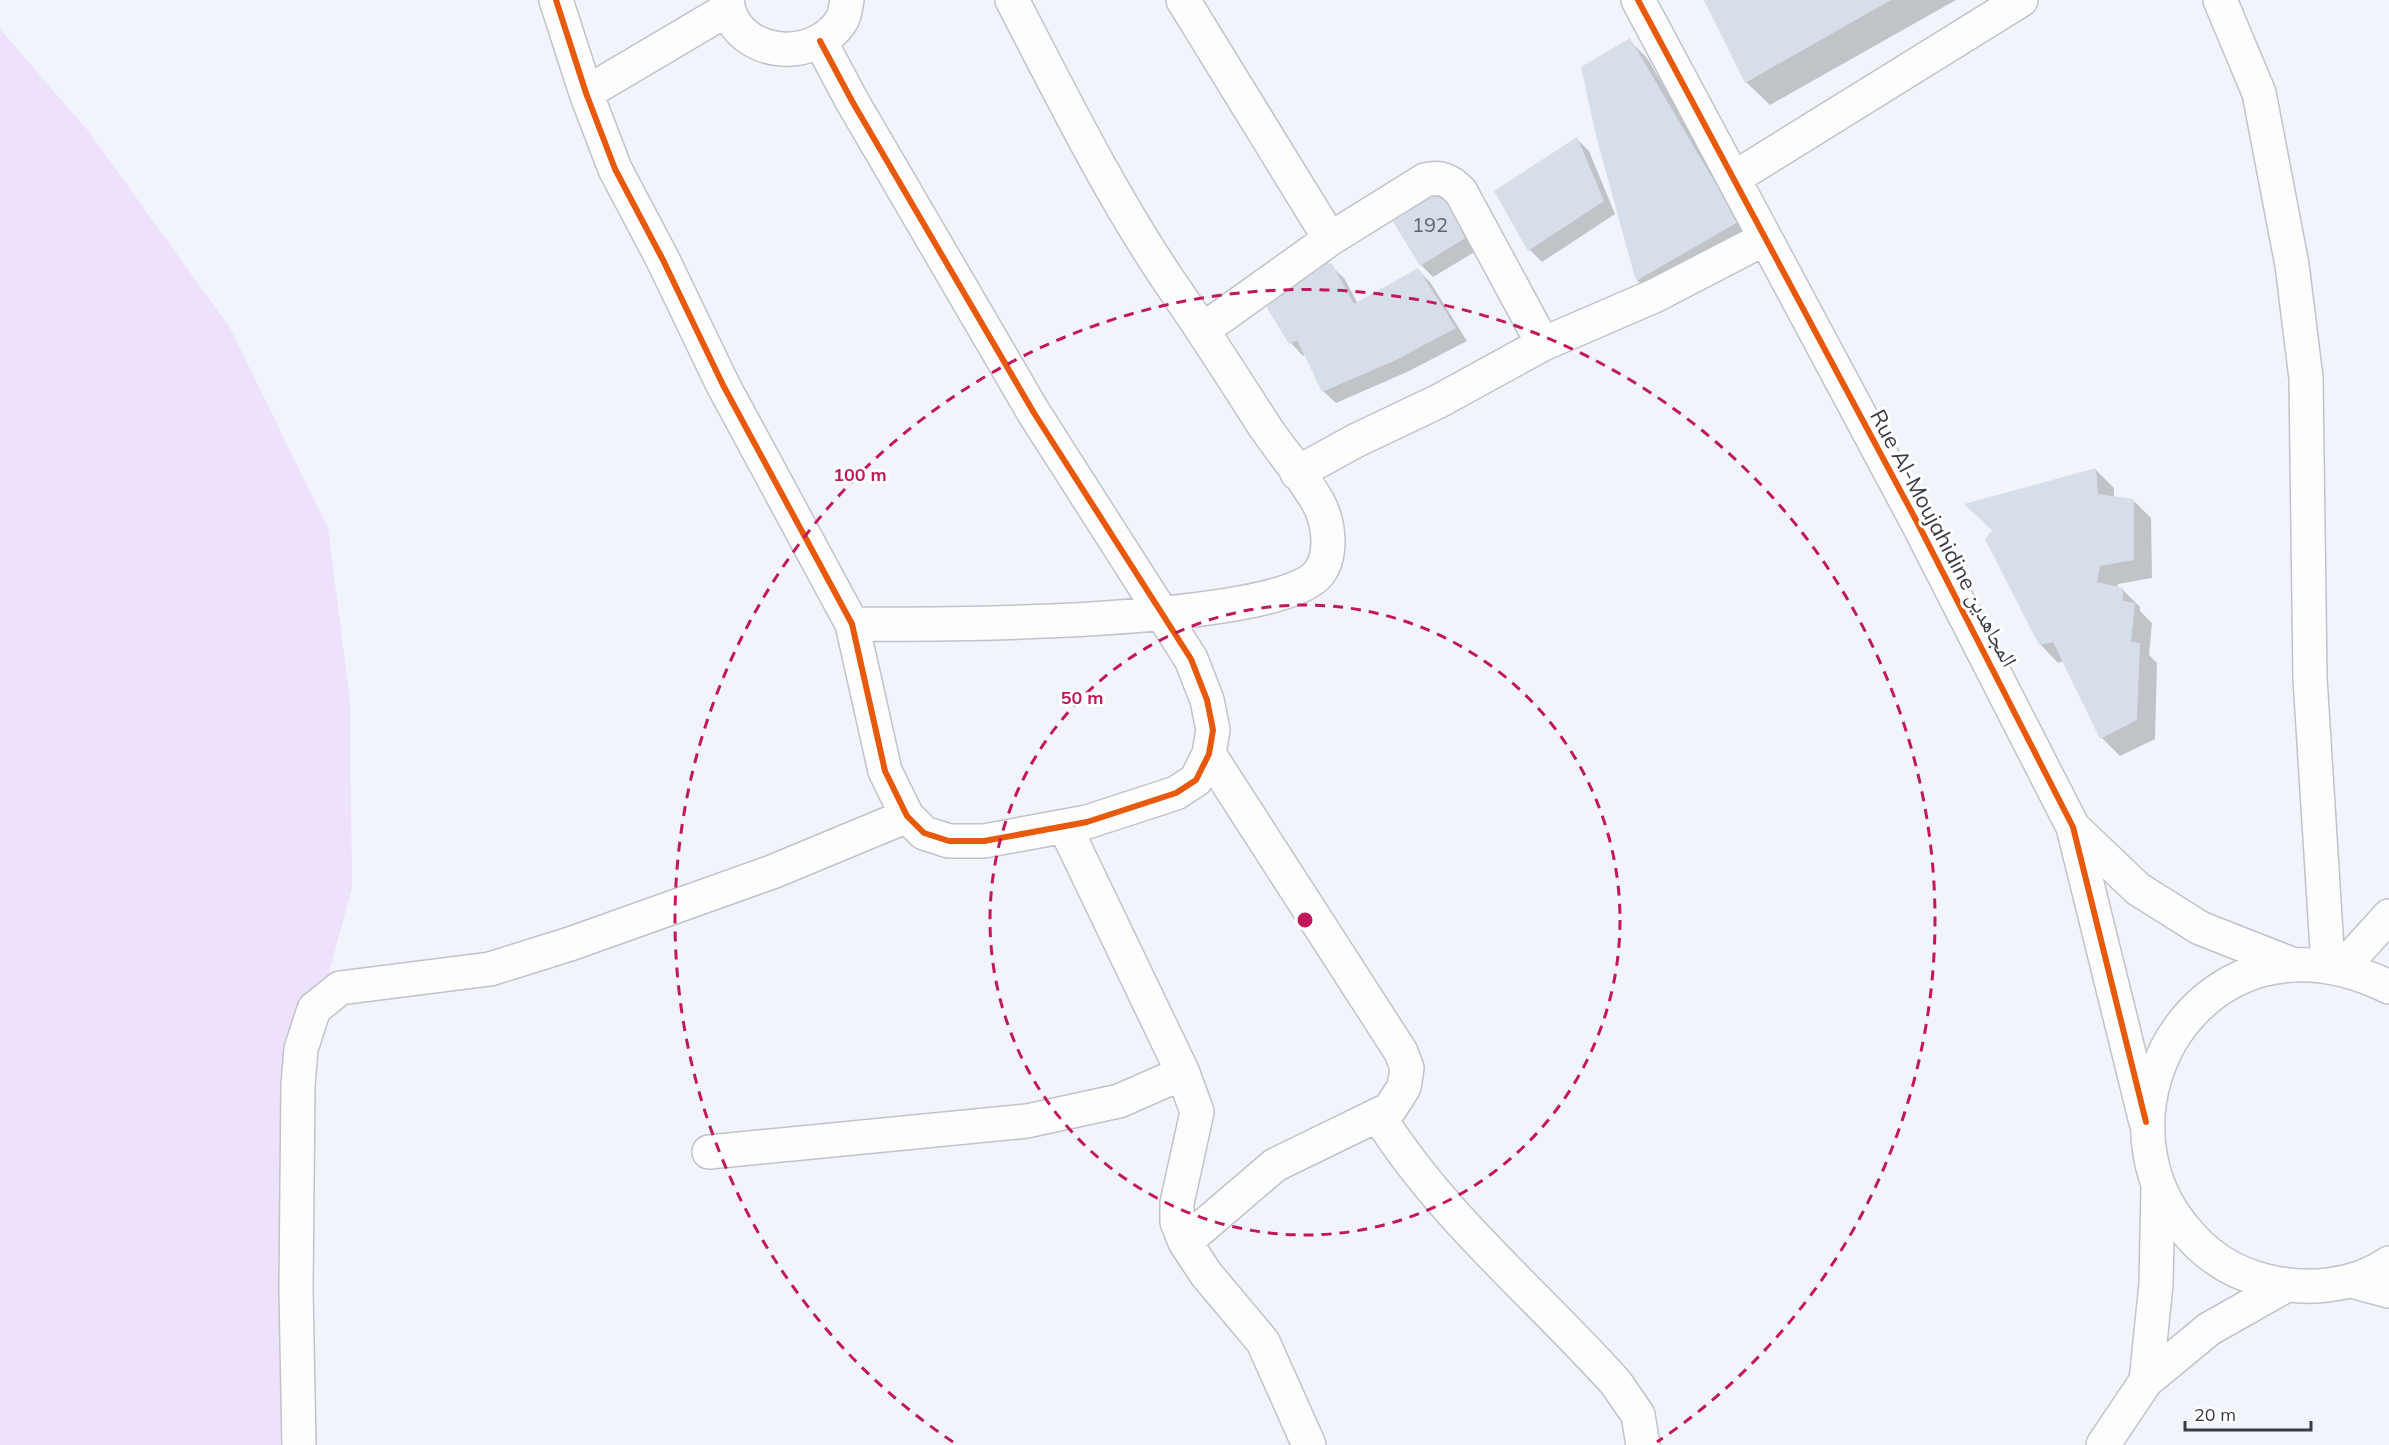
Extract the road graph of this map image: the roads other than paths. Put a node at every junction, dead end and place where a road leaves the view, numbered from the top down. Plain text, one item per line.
1 (556, 0) edge
2 (847, 0) edge
3 (1012, 0) edge
4 (1183, 0) edge
5 (1638, 0) edge
6 (2021, 0) edge
7 (2220, 0) edge
8 (727, 4) edge
9 (820, 41) junction
10 (586, 93) junction
11 (1734, 178) junction
12 (1330, 239) junction
13 (1764, 239) junction
14 (1204, 329) junction
15 (1543, 344) junction
16 (1297, 473) junction
17 (1162, 613) junction
18 (852, 624) junction
19 (1209, 754) junction
20 (907, 816) junction
21 (1065, 827) junction
22 (2073, 827) junction
23 (2389, 916) edge
24 (2294, 965) junction
25 (2335, 967) junction
26 (2389, 987) edge
27 (1183, 1073) junction
28 (1378, 1115) junction
29 (2146, 1122) junction
30 (709, 1152) dead end
31 (2158, 1187) junction
32 (1185, 1242) junction
33 (2389, 1263) edge
34 (2352, 1281) junction
35 (2285, 1286) junction
36 (2389, 1291) edge
37 (2146, 1381) junction
38 (299, 1445) edge
39 (1309, 1445) edge
40 (1643, 1445) edge
41 (2103, 1445) edge

1 - 10 street
2 - 9 street
3 - 14 street
4 - 12 street
5 - 11 street, Rue Al-Moujahidine المجاهدين
6 - 11 street
7 - 25 street
8 - 9 street
8 - 10 street
9 - 17 street
10 - 18 street
11 - 13 street, Rue Al-Moujahidine المجاهدين
12 - 14 street
12 - 15 street
13 - 15 street
13 - 22 street, Rue Al-Moujahidine المجاهدين
14 - 16 street
15 - 16 street
16 - 17 street
17 - 18 street
17 - 19 street
18 - 20 street
19 - 21 street
19 - 28 street
20 - 21 street
20 - 38 street
21 - 27 street
22 - 24 street, Rue Al-Moujahidine المجاهدين
22 - 29 street, Rue Al-Moujahidine المجاهدين
23 - 25 street
24 - 25 street
24 - 29 street
25 - 26 street
27 - 30 street
27 - 32 street
28 - 32 street
28 - 40 street
29 - 31 street
31 - 35 street
31 - 37 street
32 - 39 street
33 - 34 street
34 - 35 street
34 - 36 street
35 - 37 street
37 - 41 street

